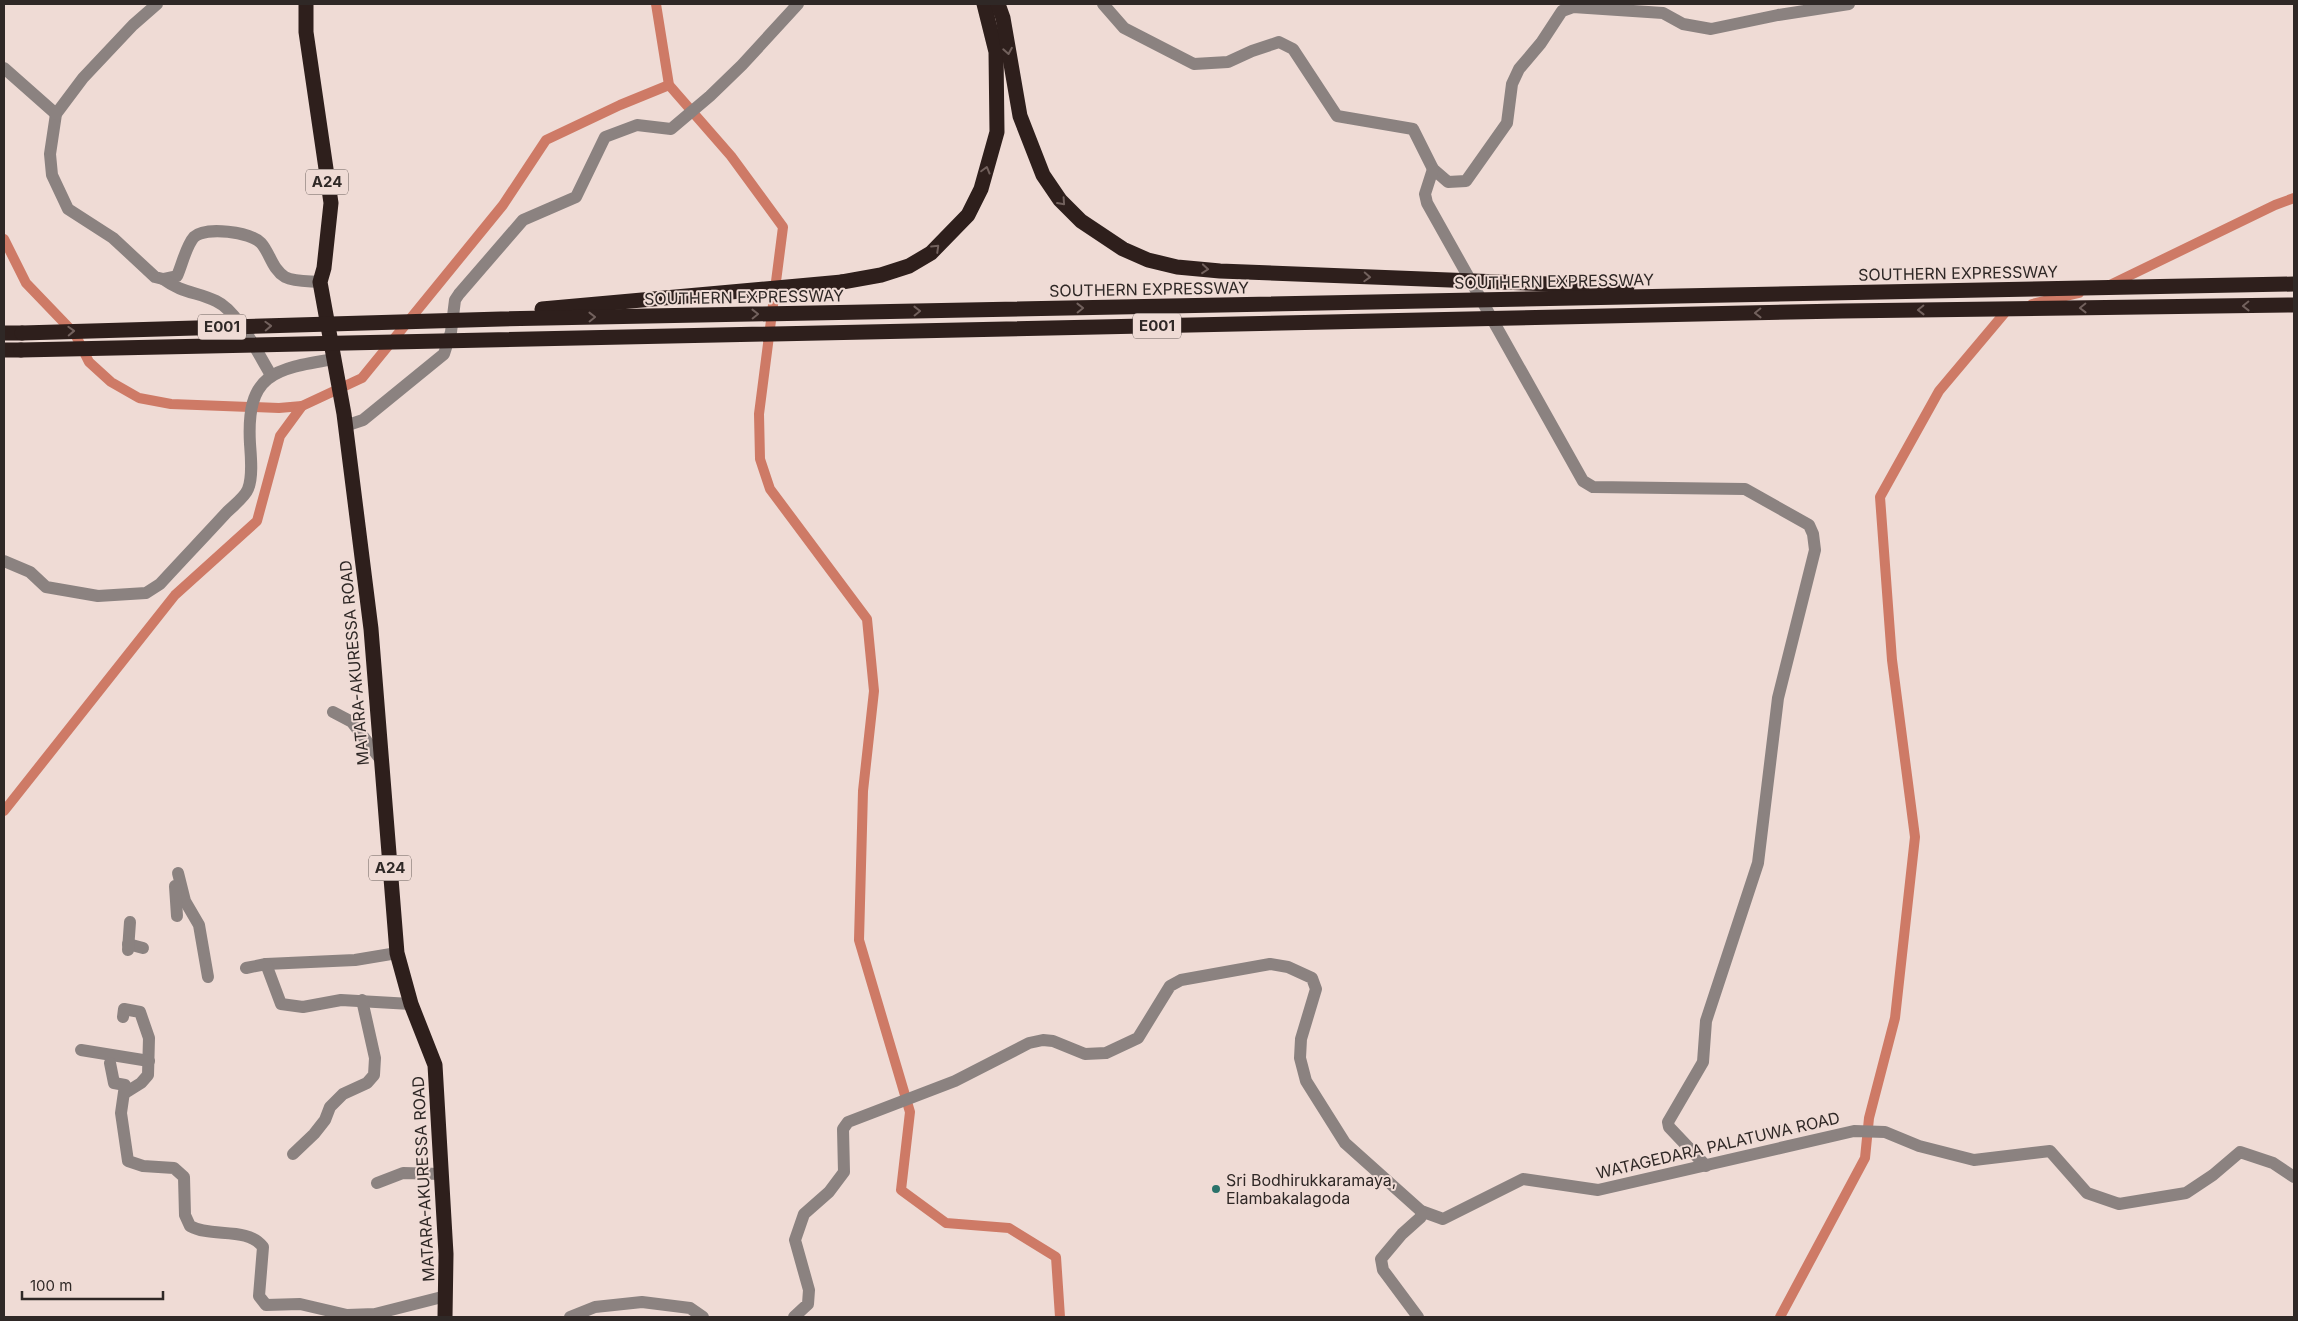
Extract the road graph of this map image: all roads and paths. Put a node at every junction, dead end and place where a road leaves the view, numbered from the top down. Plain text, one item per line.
1 (157, 4) edge
2 (306, 4) edge
3 (798, 4) edge
4 (984, 4) edge
5 (998, 4) edge
6 (1103, 4) edge
7 (1849, 4) edge
8 (4, 68) edge
9 (56, 114) junction
10 (1432, 169) junction
11 (163, 279) junction
12 (320, 282) junction
13 (2294, 284) edge
14 (1836, 293) junction
15 (2294, 305) edge
16 (421, 321) junction
17 (4, 334) edge
18 (4, 350) edge
19 (335, 365) junction
20 (271, 375) junction
21 (344, 420) junction
22 (4, 561) edge
23 (333, 712) dead end
24 (381, 760) junction
25 (177, 916) dead end
26 (130, 922) dead end
27 (143, 948) dead end
28 (397, 953) junction
29 (266, 964) junction
30 (246, 968) dead end
31 (208, 977) dead end
32 (362, 1000) junction
33 (412, 1004) junction
34 (123, 1017) dead end
35 (81, 1050) dead end
36 (150, 1061) junction
37 (110, 1063) dead end
38 (125, 1093) junction
39 (293, 1154) dead end
40 (1706, 1166) junction
41 (442, 1174) junction
42 (2294, 1177) edge
43 (377, 1183) dead end
44 (1421, 1211) junction
45 (446, 1296) junction
46 (445, 1317) edge
47 (570, 1317) edge
48 (703, 1317) edge
49 (794, 1317) edge
50 (1418, 1317) edge

1 - 9 street
2 - 12 highway, MATARA-AKURESSA ROAD / A24
3 - 21 street
16 -> 4 highway, bridge
5 -> 14 highway, bridge
6 - 10 street
7 - 10 street
8 - 9 street
9 - 11 street
10 - 40 street
11 - 12 street
11 - 20 street
12 - 19 highway, MATARA-AKURESSA ROAD / A24
13 - 14 highway, SOUTHERN EXPRESSWAY / E001, bridge
16 -> 14 highway, SOUTHERN EXPRESSWAY / E001, bridge
15 -> 18 highway, E001, bridge
17 -> 16 highway, SOUTHERN EXPRESSWAY / E001, bridge
19 - 20 street
19 - 21 highway, MATARA-AKURESSA ROAD / A24
20 - 22 street
21 - 24 highway, MATARA-AKURESSA ROAD / A24
23 - 24 street
24 - 28 highway, MATARA-AKURESSA ROAD / A24
25 - 31 street
26 - 27 street
28 - 29 street
28 - 33 highway, MATARA-AKURESSA ROAD / A24
29 - 30 street
29 - 32 street
32 - 33 street
32 - 39 street
33 - 41 highway, MATARA-AKURESSA ROAD / A24
34 - 36 street
35 - 36 street
36 - 38 street
37 - 38 street
38 - 45 street
40 - 42 street, WATAGEDARA PALATUWA ROAD
40 - 44 street, WATAGEDARA PALATUWA ROAD
41 - 43 street
41 - 45 highway, MATARA-AKURESSA ROAD / A24
44 - 49 street, WATAGEDARA PALATUWA ROAD
44 - 50 street
45 - 46 highway, MATARA-AKURESSA ROAD / A24
47 - 48 street

